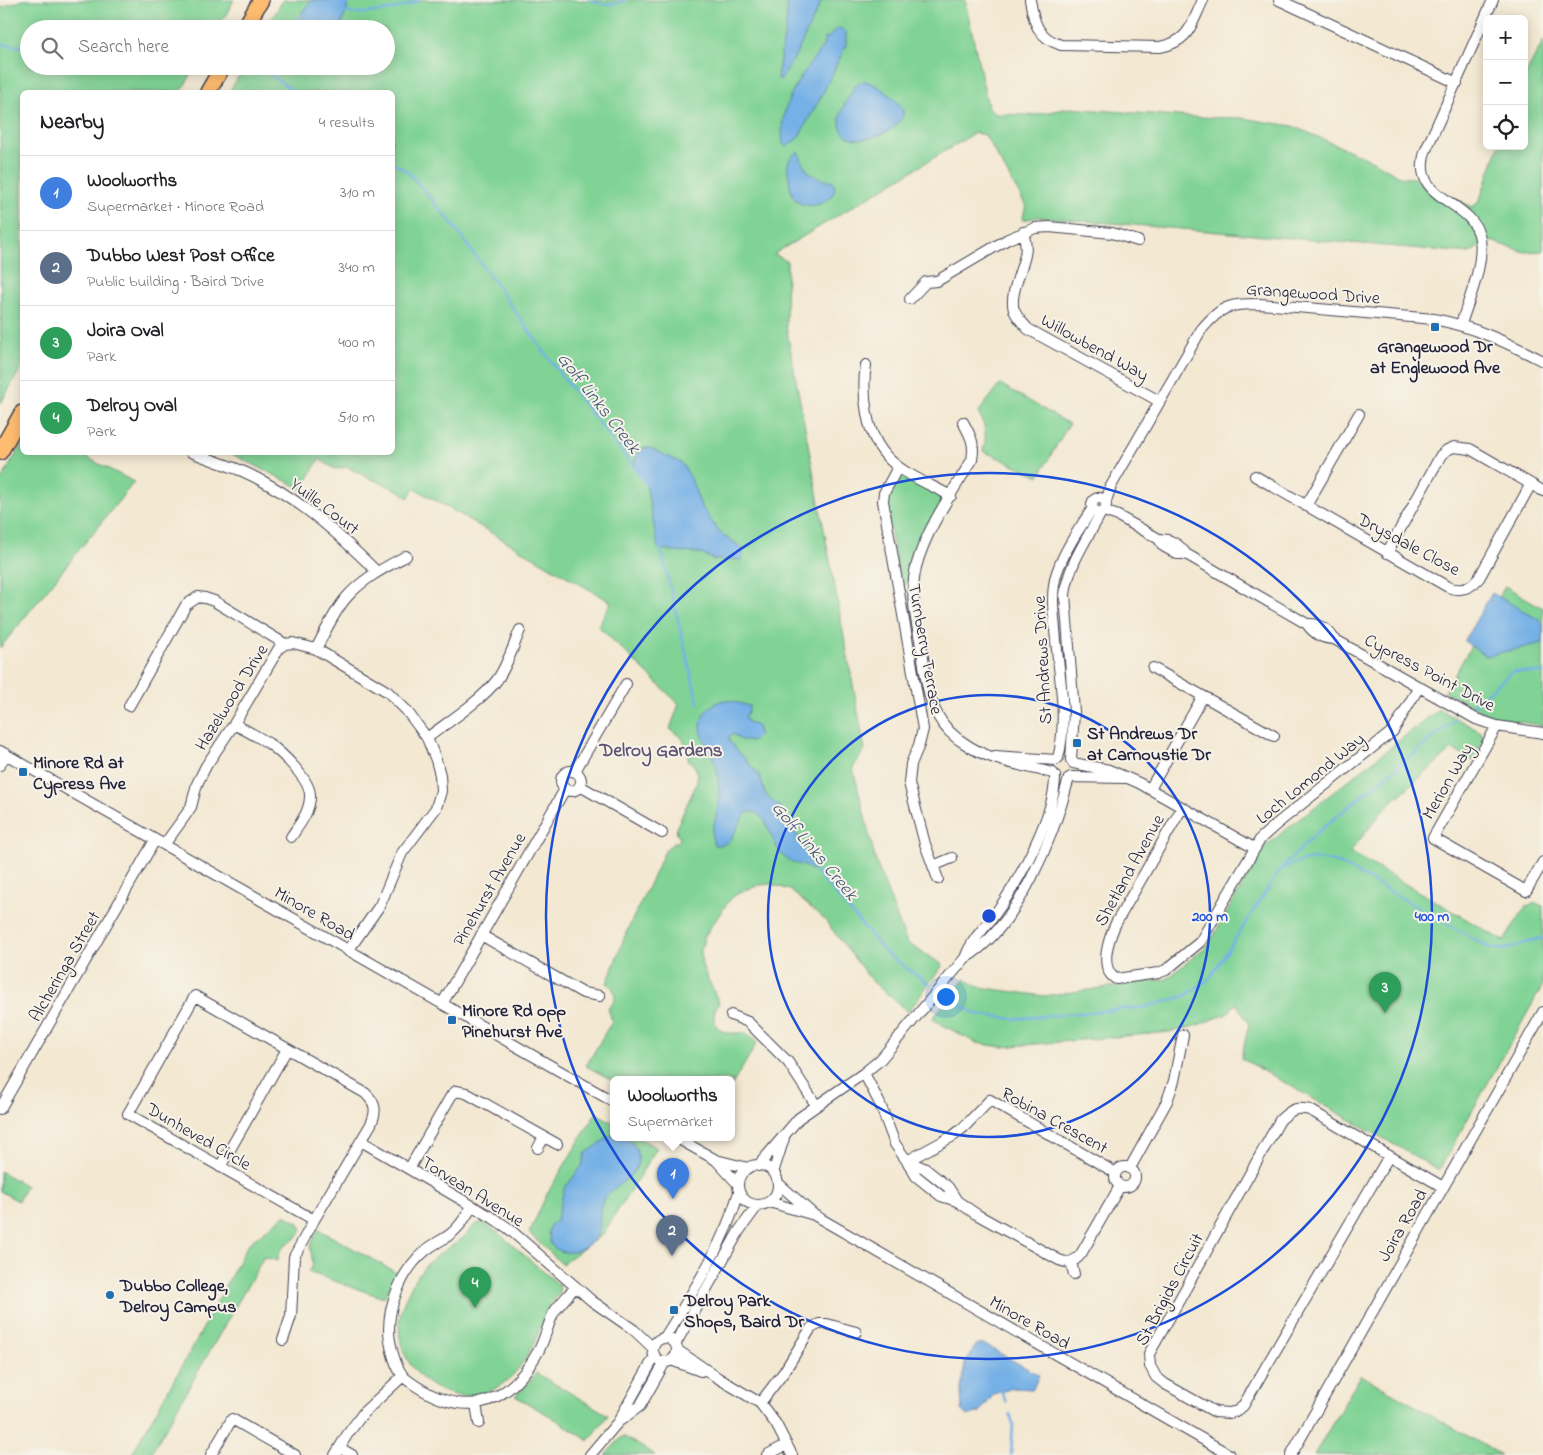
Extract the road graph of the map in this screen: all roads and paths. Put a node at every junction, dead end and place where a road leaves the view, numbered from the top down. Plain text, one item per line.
1 (261, 0) edge
2 (1030, 0) edge
3 (1203, 0) edge
4 (1278, 0) edge
5 (1494, 0) edge
6 (249, 20) edge
7 (218, 75) edge
8 (1457, 82) junction
9 (209, 90) edge
10 (1023, 232) junction
11 (1138, 242) dead end
12 (910, 299) dead end
13 (1462, 324) junction
14 (1543, 361) edge
15 (866, 365) dead end
16 (1158, 401) junction
17 (1359, 414) dead end
18 (20, 417) edge
19 (963, 422) dead end
20 (0, 452) edge
21 (199, 455) edge
22 (898, 467) junction
23 (1255, 476) dead end
24 (1531, 484) junction
25 (1543, 491) edge
26 (950, 496) junction
27 (1102, 506) junction
28 (1306, 506) junction
29 (1387, 552) junction
30 (406, 556) dead end
31 (377, 572) junction
32 (520, 630) dead end
33 (285, 644) junction
34 (316, 649) junction
35 (1153, 668) dead end
36 (626, 684) dead end
37 (1419, 687) junction
38 (1203, 696) junction
39 (129, 706) dead end
40 (234, 724) junction
41 (944, 724) junction
42 (1497, 726) junction
43 (923, 729) junction
44 (1543, 733) edge
45 (1274, 736) dead end
46 (427, 738) junction
47 (3, 753) edge
48 (991, 756) junction
49 (1057, 759) junction
50 (1072, 761) junction
51 (0, 765) edge
52 (575, 771) junction
53 (1054, 774) junction
54 (1070, 778) junction
55 (1128, 778) junction
56 (580, 786) junction
57 (565, 789) junction
58 (1150, 789) junction
59 (1182, 808) junction
60 (662, 833) dead end
61 (291, 837) dead end
62 (159, 843) junction
63 (1254, 848) junction
64 (952, 858) dead end
65 (1543, 862) edge
66 (933, 866) junction
67 (938, 879) dead end
68 (481, 935) junction
69 (348, 951) junction
70 (966, 958) junction
71 (1113, 977) joint
72 (600, 996) dead end
73 (442, 1004) junction
74 (1543, 1012) edge
75 (730, 1015) dead end
76 (1183, 1035) dead end
77 (288, 1048) junction
78 (864, 1073) junction
79 (610, 1100) edge
80 (816, 1105) junction
81 (0, 1109) edge
82 (785, 1135) junction
83 (544, 1137) junction
84 (361, 1141) junction
85 (682, 1141) edge
86 (557, 1144) dead end
87 (538, 1148) dead end
88 (1389, 1156) junction
89 (716, 1160) junction
90 (907, 1161) junction
91 (220, 1167) junction
92 (753, 1167) junction
93 (1130, 1168) junction
94 (409, 1169) junction
95 (1116, 1173) junction
96 (775, 1178) junction
97 (1120, 1186) junction
98 (1443, 1187) junction
99 (739, 1188) junction
100 (763, 1204) junction
101 (472, 1206) junction
102 (814, 1215) junction
103 (314, 1220) junction
104 (1071, 1262) junction
105 (1074, 1274) dead end
106 (576, 1287) junction
107 (634, 1330) junction
108 (856, 1332) dead end
109 (662, 1338) junction
110 (284, 1340) dead end
111 (676, 1346) junction
112 (654, 1352) junction
113 (668, 1361) junction
114 (403, 1376) junction
115 (718, 1378) junction
116 (476, 1404) junction
117 (760, 1404) junction
118 (618, 1422) junction
119 (479, 1423) dead end
120 (786, 1445) junction
121 (338, 1451) edge
122 (211, 1455) edge
123 (295, 1455) edge
124 (352, 1455) edge
125 (590, 1455) edge
126 (767, 1455) edge
127 (792, 1455) edge
128 (1230, 1455) edge
129 (1291, 1455) edge

1 - 6 highway
2 - 3 street
4 - 8 street
5 - 8 street
7 - 9 highway
8 - 13 street
10 - 11 street
10 - 12 street
10 - 16 street, Willowbend Way
13 - 14 street, Grangewood Drive
13 - 16 street, Grangewood Drive
15 - 22 street
16 - 27 street, Grangewood Drive
17 - 28 street
18 - 20 highway
19 - 26 street
21 - 31 street, Yuille Court
22 - 26 street
22 - 43 street, Turnberry Terrace
23 - 28 street, Drysdale Close
24 - 25 street
24 - 29 street
24 - 29 street, Drysdale Close
26 - 41 street
27 - 37 street, Cypress Point Drive
27 - 49 street, St Andrews Drive
27 - 50 street, St Andrews Drive
28 - 29 street, Drysdale Close
30 - 31 street
31 - 34 street
32 - 46 street
33 - 34 street, Hazelwood Drive
33 - 39 street
33 - 40 street, Hazelwood Drive
34 - 46 street, Hazelwood Drive
35 - 38 street
36 - 52 street
37 - 42 street, Cypress Point Drive
37 - 63 street, Loch Lomond Way
38 - 45 street
38 - 58 street
40 - 61 street
40 - 62 street, Hazelwood Drive
41 - 43 street
41 - 48 street
42 - 44 street, Cypress Point Drive
42 - 65 street, Merion Way
43 - 66 street, Turnberry Terrace
46 - 69 street, Hazelwood Drive
47 - 51 street
47 - 62 street, Minore Road
48 - 49 street
48 - 53 street
49 - 50 street
49 - 53 street
50 - 54 street
50 - 55 street
52 - 56 street
52 - 57 street
53 - 54 street
53 - 70 street
54 - 55 street
54 - 70 street
55 - 58 street
56 - 57 street
56 - 60 street
57 - 68 street, Pinehurst Avenue
58 - 59 street
59 - 63 street
59 - 71 street, Shetland Avenue
62 - 69 street, Minore Road
62 - 81 street, Alcheringa Street
63 - 71 street, Loch Lomond Way
64 - 66 street
66 - 67 street, Turnberry Terrace
68 - 72 street
68 - 73 street, Pinehurst Avenue
69 - 73 street, Minore Road
70 - 78 street
73 - 79 street, Minore Road
74 - 98 street, Joira Road
75 - 80 street
76 - 93 street
77 - 84 street, Dunheved Circle
77 - 91 street
77 - 91 street, Dunheved Circle
78 - 80 street
78 - 90 street
80 - 82 street
82 - 92 street
82 - 96 street
83 - 86 street
83 - 87 street
83 - 94 street
84 - 94 street, Torvean Avenue
84 - 103 street, Dunheved Circle
85 - 89 street
88 - 88 street, St Brigids Circuit
88 - 98 street, St Brigids Circuit
89 - 92 street
89 - 99 street
90 - 95 street, Robina Crescent
90 - 104 street
91 - 103 street, Dunheved Circle
92 - 96 street
92 - 99 street
93 - 95 street
93 - 97 street
94 - 101 street, Torvean Avenue
95 - 97 street
96 - 100 street
96 - 102 street, Minore Road
97 - 104 street
98 - 129 street, Joira Road
99 - 100 street
99 - 109 street
100 - 102 street, Minore Road
100 - 111 street
101 - 106 street, Torvean Avenue
101 - 114 street
102 - 128 street, Minore Road
103 - 110 street
104 - 105 street
106 - 107 street, Torvean Avenue
106 - 116 street
107 - 109 street, Torvean Avenue
107 - 112 street, Torvean Avenue
108 - 117 street
109 - 111 street
109 - 112 street
111 - 113 street
111 - 115 street
112 - 113 street
112 - 118 street
113 - 115 street
113 - 118 street
114 - 116 street
114 - 121 street
115 - 117 street
116 - 119 street
117 - 120 street
118 - 125 street
120 - 126 street
120 - 127 street
121 - 124 street
122 - 123 street

